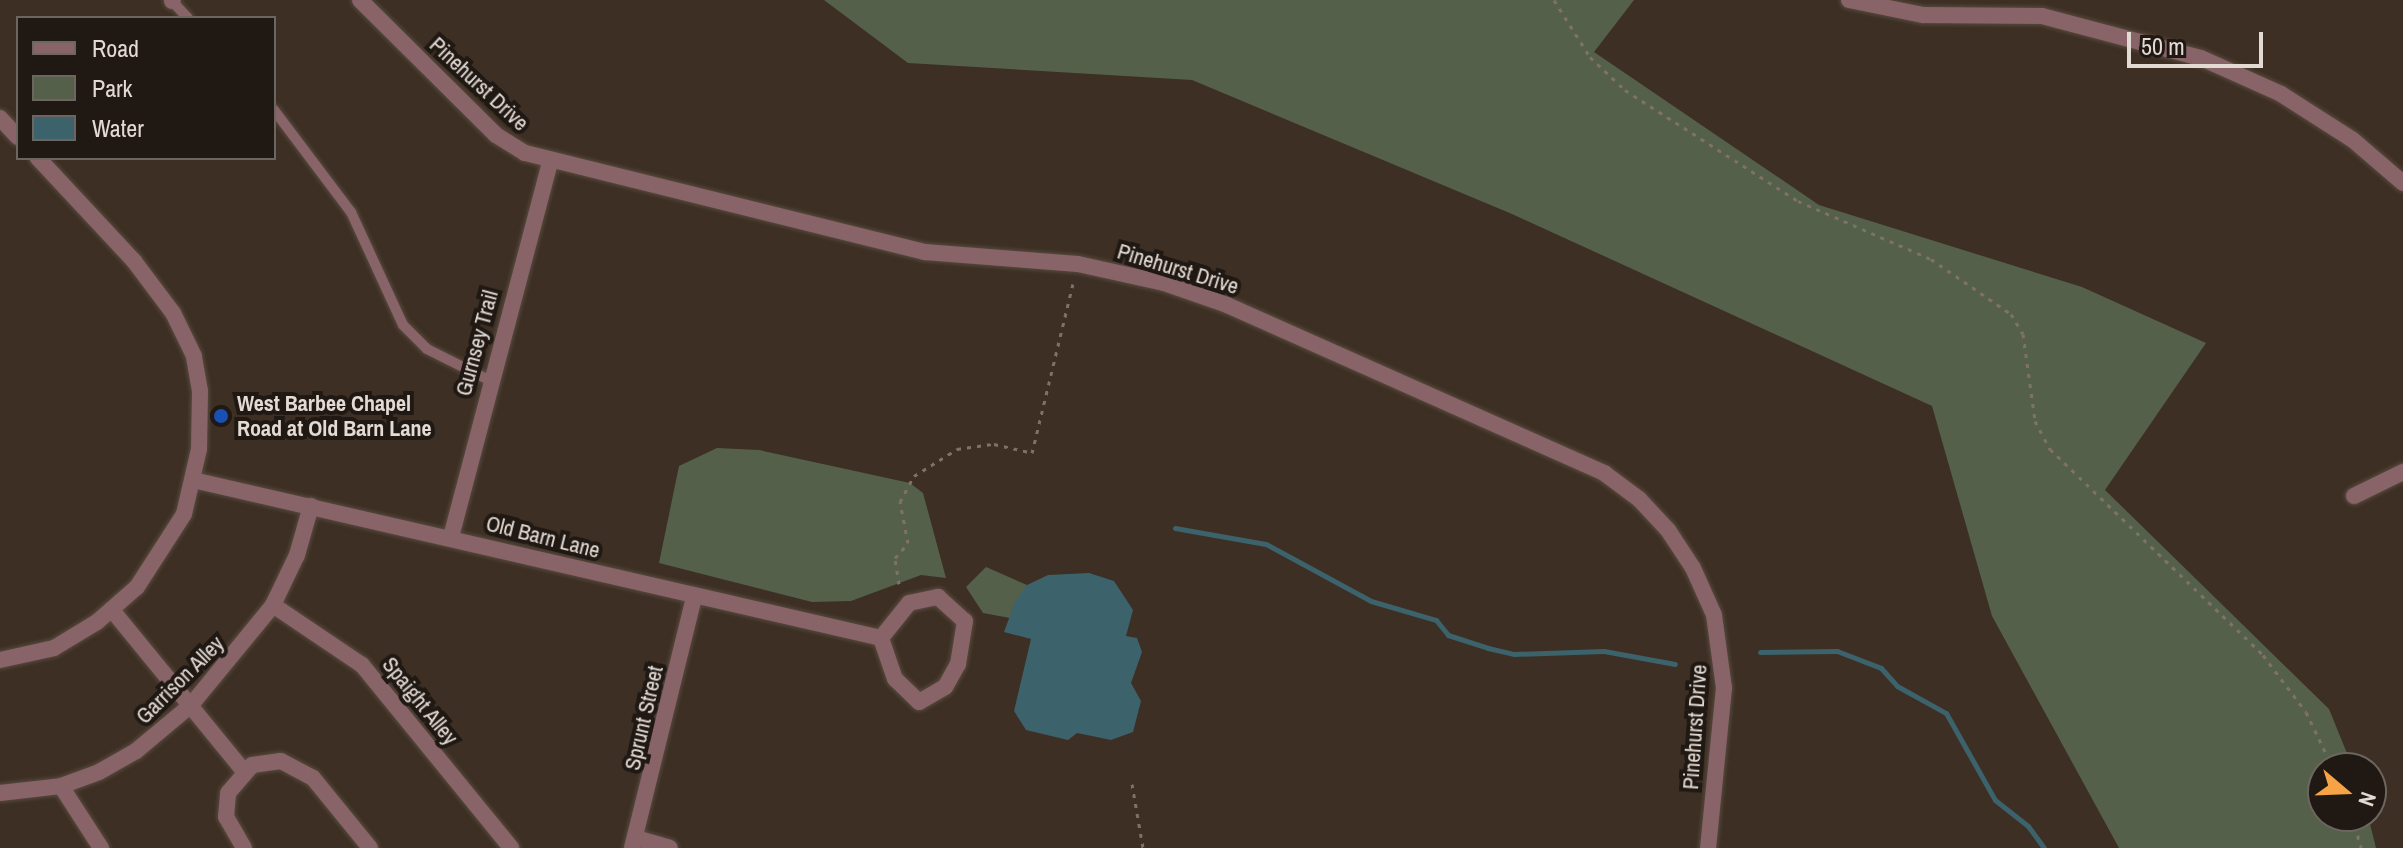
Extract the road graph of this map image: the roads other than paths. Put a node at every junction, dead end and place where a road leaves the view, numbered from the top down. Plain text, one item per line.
1 (172, 0) edge
2 (360, 0) edge
3 (1849, 0) edge
4 (186, 16) edge
5 (276, 113) edge
6 (0, 118) edge
7 (16, 135) edge
8 (40, 160) edge
9 (550, 161) junction
10 (2403, 183) edge
11 (489, 380) junction
12 (2403, 472) edge
13 (193, 480) junction
14 (2354, 496) dead end
15 (311, 506) junction
16 (451, 537) junction
17 (694, 597) junction
18 (273, 605) junction
19 (112, 610) junction
20 (881, 638) junction
21 (0, 660) edge
22 (191, 705) junction
23 (244, 771) junction
24 (61, 786) junction
25 (0, 793) edge
26 (634, 843) edge
27 (101, 848) edge
28 (244, 848) edge
29 (370, 848) edge
30 (511, 848) edge
31 (670, 848) edge
32 (1708, 848) edge

1 - 4 lane
2 - 9 street, Pinehurst Drive
3 - 10 street
5 - 11 lane
6 - 7 street
8 - 13 street
9 - 11 street, Gurnsey Trail
9 - 32 street, Pinehurst Drive
11 - 16 street, Gurnsey Trail
12 - 14 street
13 - 15 street, Old Barn Lane
13 - 19 street
15 - 16 street, Old Barn Lane
15 - 18 street, Garrison Alley
16 - 17 street, Old Barn Lane
17 - 20 street, Old Barn Lane
17 - 26 street, Sprunt Street
18 - 22 street, Garrison Alley
18 - 30 street, Spaight Alley
19 - 21 street
19 - 22 street
20 - 20 street
22 - 23 street
22 - 24 street, Garrison Alley
23 - 28 street
23 - 29 street
24 - 25 street, Garrison Alley
24 - 27 street
26 - 31 street

